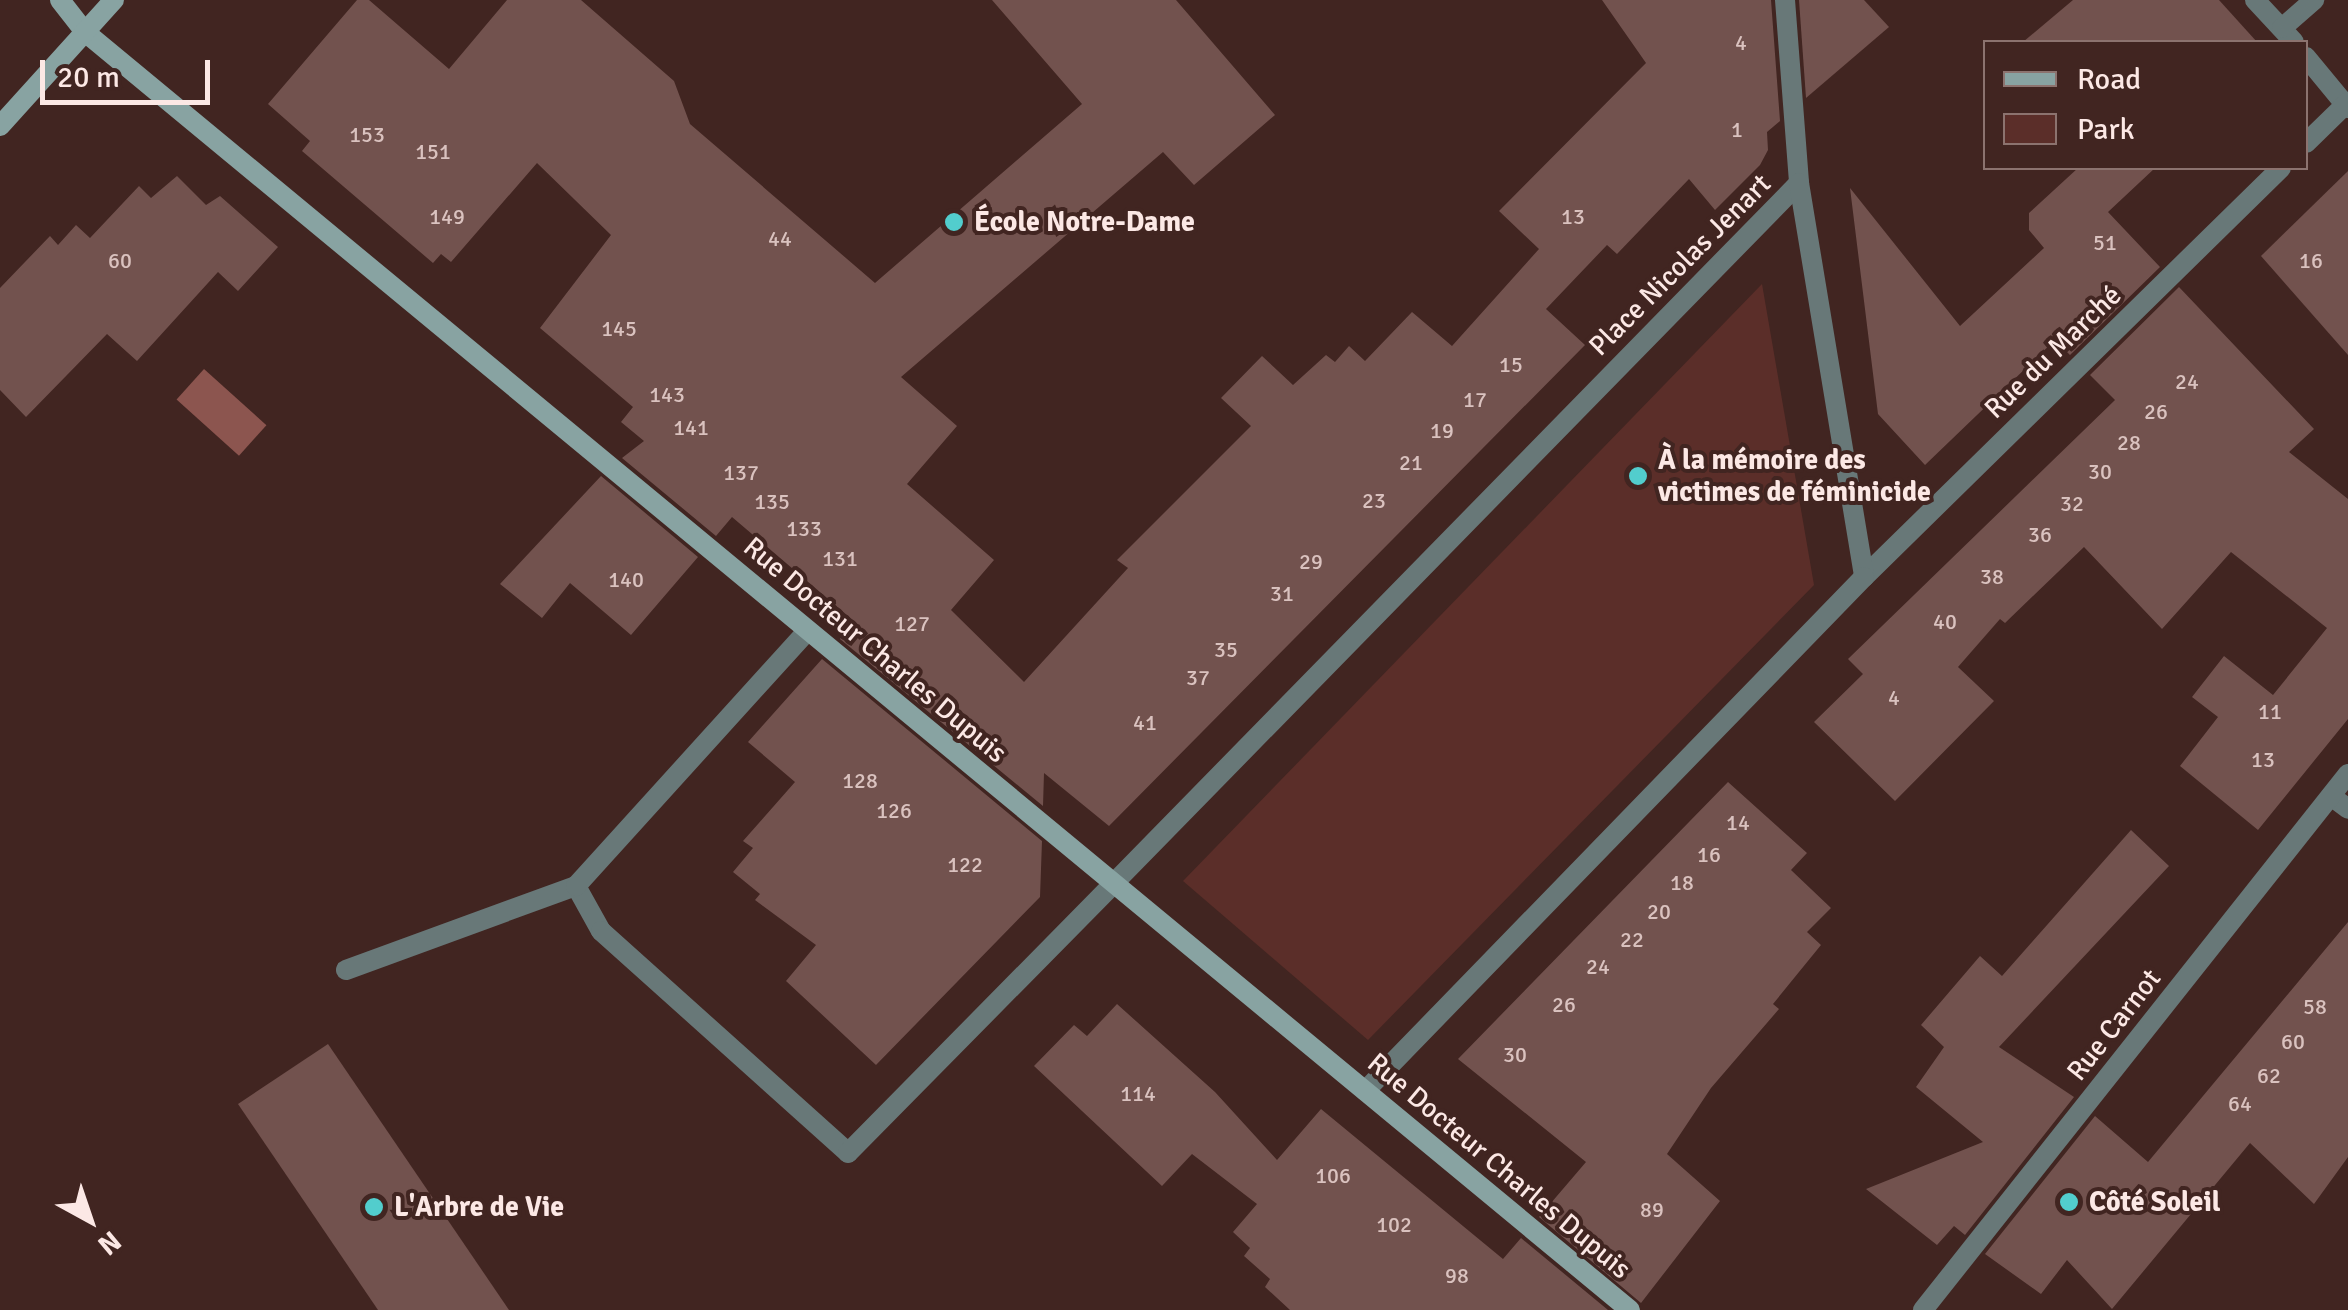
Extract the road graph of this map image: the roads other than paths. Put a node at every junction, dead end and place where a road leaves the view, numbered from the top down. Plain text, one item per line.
1 (60, 0) edge
2 (114, 0) edge
3 (1785, 0) edge
4 (2255, 0) edge
5 (2314, 0) edge
6 (85, 32) junction
7 (2288, 35) edge
8 (2308, 59) edge
9 (2347, 105) edge
10 (0, 126) edge
11 (2308, 141) edge
12 (2279, 170) edge
13 (1799, 184) junction
14 (1864, 576) junction
15 (808, 630) junction
16 (2348, 774) edge
17 (2339, 802) edge
18 (1114, 883) junction
19 (576, 886) junction
20 (346, 970) dead end
21 (1365, 1091) junction
22 (1630, 1310) edge
23 (1923, 1310) edge

1 - 6 street, Rue Docteur Charles Dupuis
2 - 6 street
3 - 13 street
4 - 7 street
5 - 7 street
6 - 10 street
6 - 15 street, Rue Docteur Charles Dupuis
8 - 9 street
9 - 11 street
12 - 14 street, Rue du Marché
13 - 14 street, Place Nicolas Jenart
13 - 18 street, Place Nicolas Jenart
14 - 21 street
15 - 18 street, Rue Docteur Charles Dupuis
15 - 19 street
16 - 17 street, Rue Carnot
17 - 23 street, Rue Carnot
18 - 19 street, Place Nicolas Jenart
18 - 21 street, Rue Docteur Charles Dupuis
19 - 20 street
21 - 22 street, Rue Docteur Charles Dupuis

